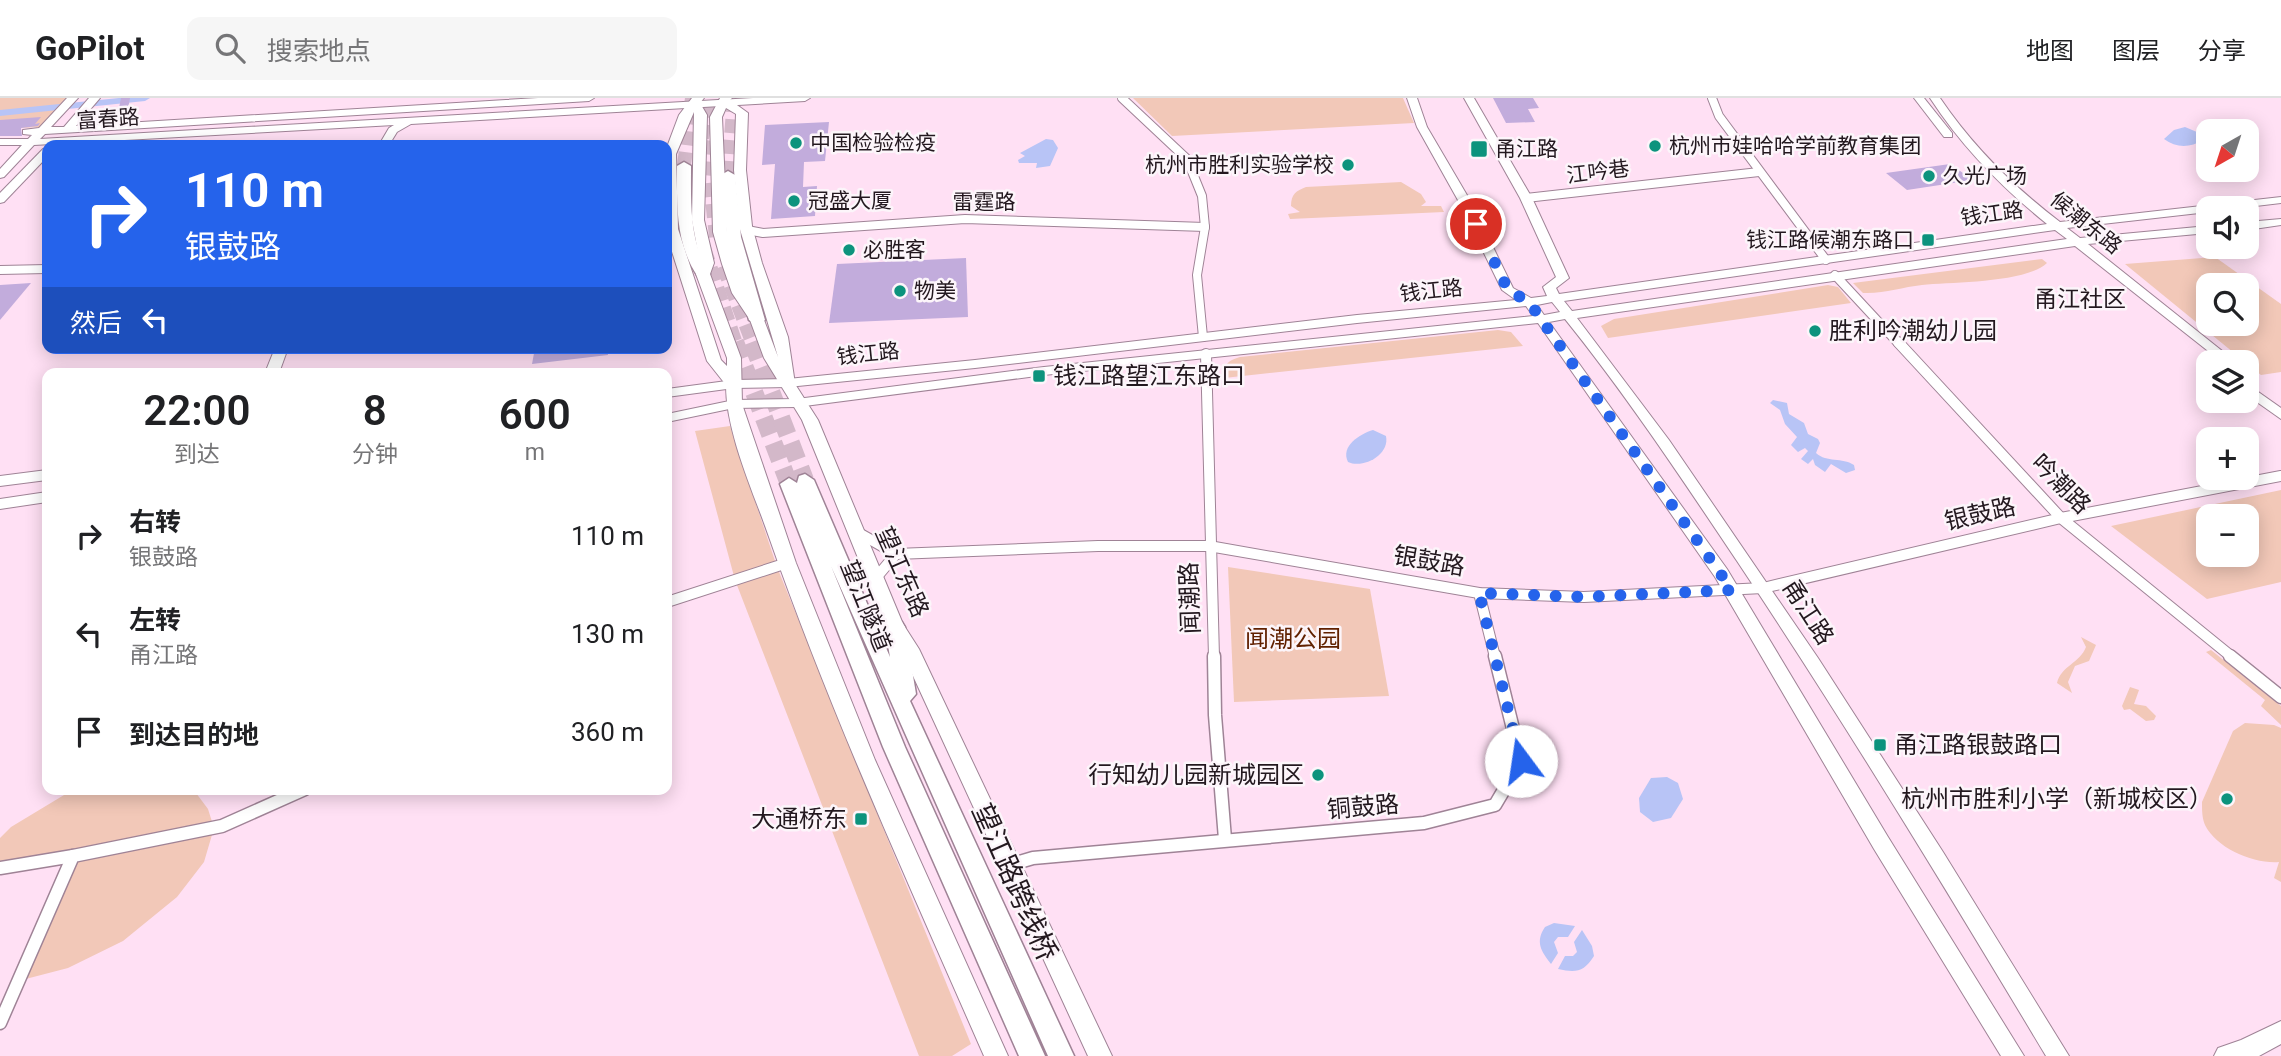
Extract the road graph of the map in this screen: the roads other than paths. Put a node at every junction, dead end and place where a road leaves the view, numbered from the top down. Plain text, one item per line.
1 (589, 98) edge
2 (805, 98) edge
3 (1122, 98) edge
4 (1412, 98) edge
5 (1469, 98) edge
6 (1712, 98) edge
7 (1919, 98) edge
8 (1935, 98) edge
9 (725, 100) edge
10 (697, 101) edge
11 (90, 102) edge
12 (414, 102) edge
13 (67, 104) edge
14 (389, 125) junction
15 (69, 128) junction
16 (41, 131) junction
17 (0, 133) edge
18 (33, 140) junction
19 (58, 140) edge
20 (148, 140) edge
21 (385, 140) edge
22 (0, 142) edge
23 (42, 143) edge
24 (672, 149) edge
25 (42, 156) edge
26 (684, 166) tunnel mouth
27 (1759, 172) junction
28 (728, 174) tunnel mouth
29 (0, 175) edge
30 (1526, 198) junction
31 (0, 200) edge
32 (2281, 200) edge
33 (2281, 222) edge
34 (2259, 225) edge
35 (1205, 227) junction
36 (2050, 227) junction
37 (2196, 230) edge
38 (748, 236) junction
39 (672, 243) edge
40 (2068, 243) junction
41 (1826, 260) junction
42 (42, 269) edge
43 (0, 270) edge
44 (703, 274) junction
45 (1835, 275) junction
46 (1555, 298) junction
47 (1529, 302) junction
48 (1569, 315) junction
49 (1541, 319) junction
50 (757, 320) junction
51 (1203, 337) junction
52 (2199, 350) edge
53 (2214, 350) edge
54 (1206, 354) junction
55 (788, 383) junction
56 (2259, 385) edge
57 (672, 393) edge
58 (734, 394) junction
59 (2259, 398) edge
60 (2281, 402) edge
61 (797, 403) junction
62 (2281, 415) edge
63 (672, 416) edge
64 (42, 476) edge
65 (2281, 476) edge
66 (0, 481) edge
67 (42, 498) edge
68 (0, 504) edge
69 (2061, 518) junction
70 (856, 531) junction
71 (1209, 546) junction
72 (896, 554) junction
73 (787, 563) junction
74 (875, 579) junction
75 (1763, 588) junction
76 (1732, 590) junction
77 (1479, 593) junction
78 (672, 600) edge
79 (895, 627) junction
80 (2281, 697) edge
81 (914, 729) junction
82 (292, 795) edge
83 (1225, 839) junction
84 (74, 856) junction
85 (1009, 865) junction
86 (0, 868) edge
87 (1007, 998) junction
88 (0, 1023) edge
89 (2281, 1032) edge
90 (996, 1056) edge
91 (1025, 1056) edge
92 (1032, 1056) edge
93 (1061, 1056) edge
94 (1100, 1056) edge
95 (2013, 1056) edge
96 (2058, 1056) edge
97 (2226, 1056) edge

1 - 12 main road, 富春路
2 - 9 main road
3 - 35 street
4 - 47 main road
5 - 30 main road
6 - 27 street
7 - 36 main road, 候潮东路
8 - 36 main road, 候潮东路
9 - 10 main road
9 - 38 main road
9 - 50 main road, 望江东路
10 - 14 main road
10 - 24 main road
10 - 44 main road
11 - 15 main road
12 - 15 main road, 富春路
13 - 16 main road
14 - 20 main road, 富春路
14 - 21 main road
15 - 16 main road, 富春路
15 - 19 main road
16 - 17 main road, 富春路
16 - 18 main road
18 - 22 main road, 富春路
18 - 23 main road, 富春路
18 - 29 main road
25 - 31 main road
26 - 44 highway
27 - 30 street, 江吟巷
27 - 41 street
28 - 50 highway
30 - 46 main road
32 - 36 main road, 钱江路
33 - 34 main road
35 - 38 street, 雷霆路
35 - 51 street
36 - 40 main road, 候潮东路
36 - 41 main road, 钱江路
37 - 40 main road, 钱江路
38 - 55 main road
39 - 58 main road
40 - 45 main road, 钱江路
40 - 52 main road, 候潮东路
40 - 53 main road, 候潮东路
41 - 46 main road, 钱江路
42 - 43 main road
44 - 58 main road
45 - 48 main road, 钱江路
45 - 69 street, 吟潮路
46 - 47 main road, 钱江路
46 - 48 main road, 甬江路
47 - 49 main road
47 - 51 main road, 钱江路
48 - 49 main road, 钱江路
48 - 75 main road, 甬江路
49 - 54 main road, 钱江路
49 - 76 main road
50 - 55 main road, 望江东路
51 - 55 main road, 钱江路
54 - 61 main road, 钱江路
54 - 71 street, 闻潮路
55 - 58 main road, 钱江路
55 - 61 main road, 望江东路
56 - 60 main road
57 - 58 main road, 钱江路
58 - 61 main road, 钱江路
58 - 63 main road, 钱江路
58 - 73 main road
59 - 62 main road
61 - 70 main road, 望江东路
64 - 66 main road
65 - 69 street, 银鼓路
67 - 68 main road
69 - 75 street, 银鼓路
69 - 80 street, 吟潮路
70 - 72 street
70 - 74 main road, 望江东路
71 - 72 street, 银鼓路
71 - 77 street, 银鼓路
71 - 83 street, 闻潮路
72 - 74 street
73 - 78 street
73 - 90 main road
74 - 79 main road, 望江东路
75 - 76 street, 银鼓路
75 - 96 main road, 甬江路
76 - 77 street, 银鼓路
76 - 95 main road
77 - 83 street, 铜鼓路
79 - 81 highway
79 - 85 main road, 望江东路
81 - 87 highway, 望江隧道
81 - 93 highway, 望江路跨线桥
82 - 84 street
83 - 85 street, 铜鼓路
84 - 86 street
84 - 88 street
85 - 94 main road, 望江东路
87 - 91 highway
87 - 92 highway
89 - 97 main road

